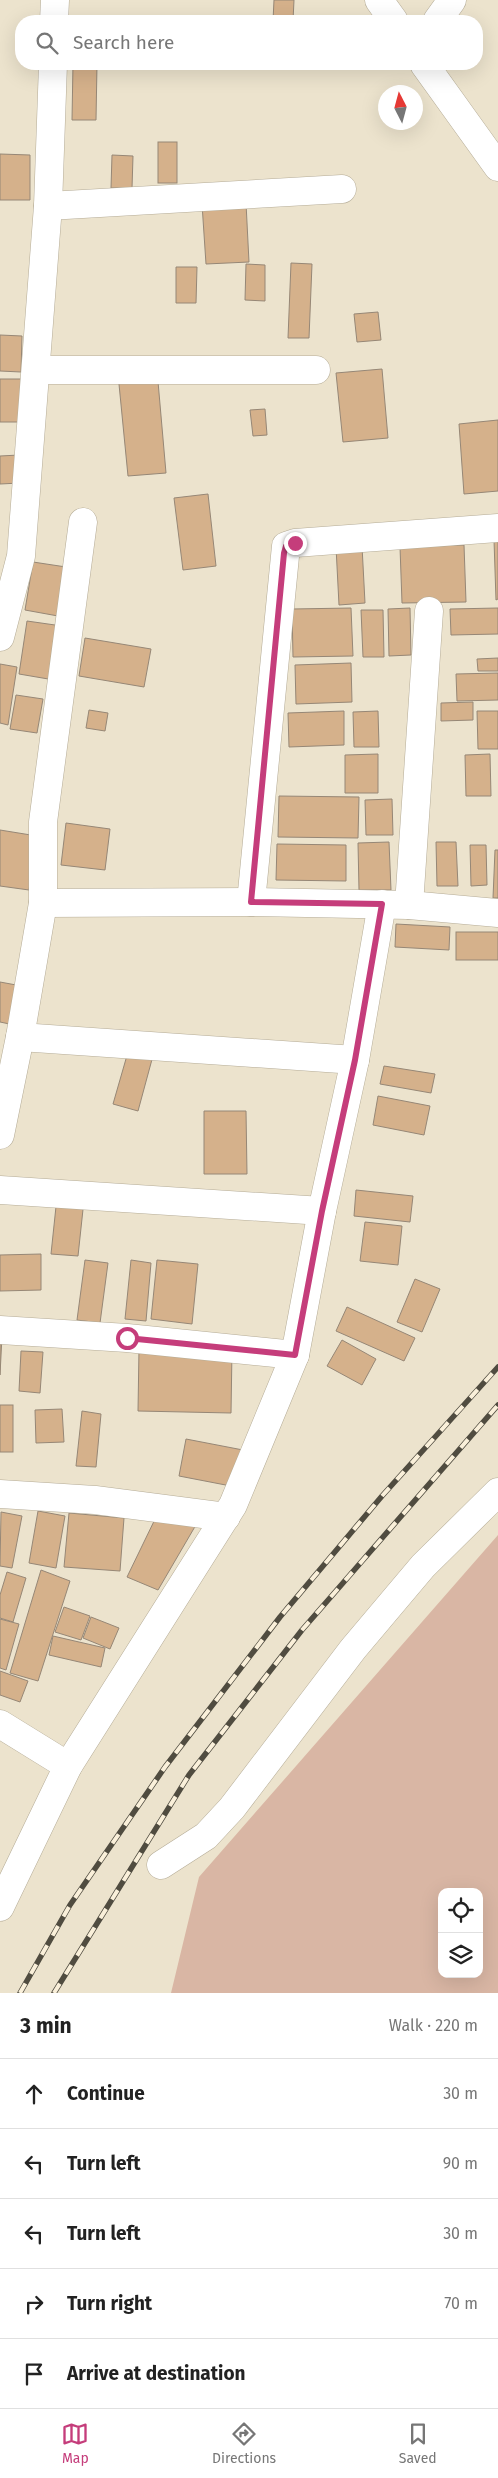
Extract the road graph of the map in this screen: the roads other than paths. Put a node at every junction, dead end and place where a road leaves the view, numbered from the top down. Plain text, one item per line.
1 (55, 0) edge
2 (379, 0) edge
3 (452, 0) edge
4 (54, 15) edge
5 (390, 15) edge
6 (441, 15) edge
7 (53, 70) edge
8 (428, 70) edge
9 (498, 167) edge
10 (342, 189) dead end
11 (48, 206) junction
12 (36, 370) junction
13 (316, 370) dead end
14 (83, 522) dead end
15 (498, 528) edge
16 (429, 612) dead end
17 (0, 637) edge
18 (251, 902) junction
19 (43, 903) junction
20 (382, 904) junction
21 (410, 905) junction
22 (498, 913) edge
23 (20, 1037) junction
24 (355, 1060) junction
25 (0, 1135) edge
26 (0, 1190) edge
27 (322, 1211) junction
28 (0, 1330) edge
29 (295, 1355) junction
30 (498, 1492) edge
31 (0, 1494) edge
32 (226, 1517) junction
33 (0, 1724) edge
34 (68, 1766) junction
35 (160, 1865) dead end
36 (0, 1907) edge

1 - 4 street
2 - 5 street
3 - 6 street
7 - 11 street
8 - 9 street
10 - 11 street
11 - 12 street
12 - 13 street
12 - 17 street
14 - 19 street
15 - 18 street
16 - 21 street
18 - 19 street
18 - 20 street
19 - 23 street
20 - 21 street
20 - 24 street
21 - 22 street
23 - 24 street
23 - 25 street
24 - 27 street
26 - 27 street
27 - 29 street
28 - 29 street
29 - 32 street
30 - 35 street
31 - 32 street
32 - 34 street
33 - 34 street
34 - 36 street

